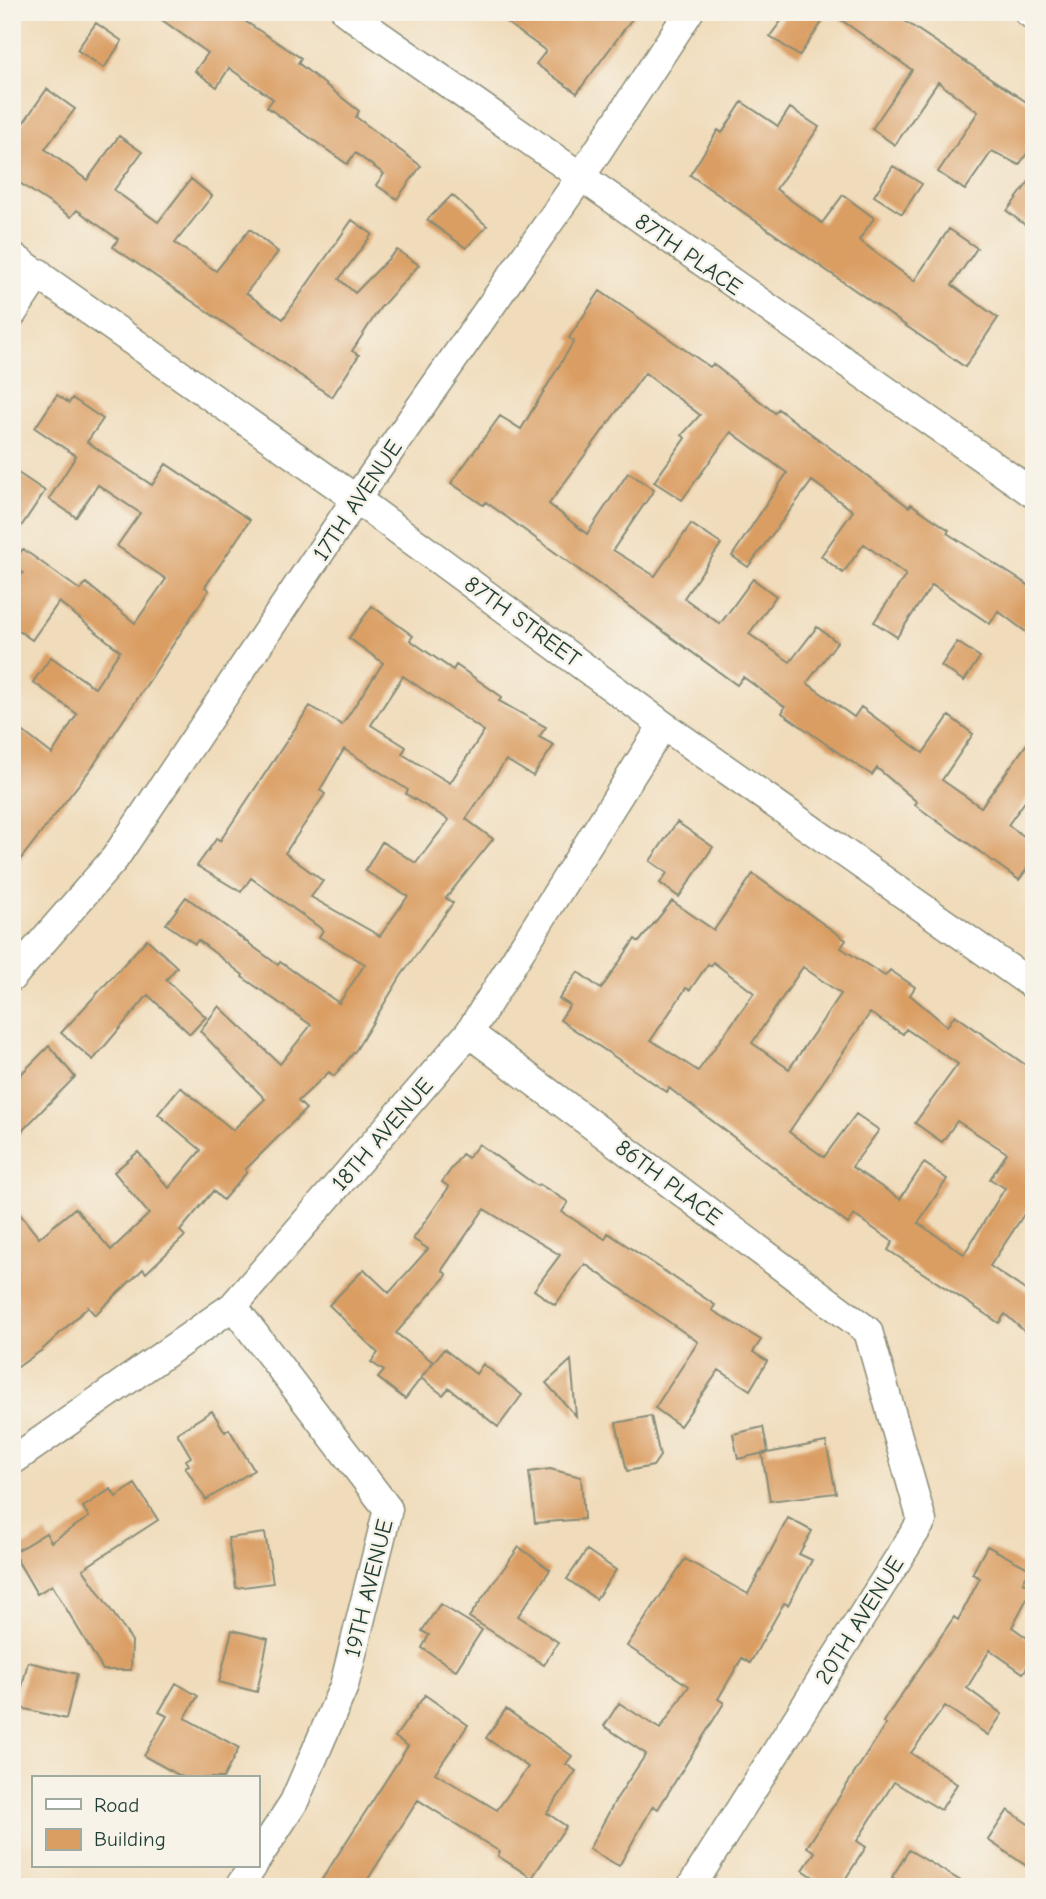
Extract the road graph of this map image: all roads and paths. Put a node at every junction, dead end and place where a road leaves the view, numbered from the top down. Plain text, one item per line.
1 (346, 12) edge
2 (689, 12) edge
3 (1028, 12) edge
4 (1034, 16) edge
5 (580, 178) junction
6 (12, 256) edge
7 (39, 273) junction
8 (12, 314) edge
9 (1034, 494) edge
10 (356, 499) junction
11 (663, 725) junction
12 (12, 977) edge
13 (1034, 986) edge
14 (469, 1033) junction
15 (233, 1306) junction
16 (868, 1331) joint
17 (12, 1461) edge
18 (259, 1856) edge
19 (252, 1868) edge
20 (239, 1887) edge
21 (691, 1887) edge

1 - 5 street, 87TH PLACE
2 - 5 street, 17TH AVENUE
3 - 4 street
5 - 9 street, 87TH PLACE
5 - 10 street, 17TH AVENUE
6 - 7 street, 87TH STREET
7 - 8 street
7 - 10 street, 87TH STREET
10 - 11 street, 87TH STREET
10 - 12 street, 17TH AVENUE
11 - 13 street, 87TH STREET
11 - 14 street, 18TH AVENUE
14 - 15 street, 18TH AVENUE
14 - 16 street, 86TH PLACE
15 - 17 street, 18TH AVENUE
15 - 18 street, 19TH AVENUE
16 - 21 street, 20TH AVENUE
19 - 20 street

